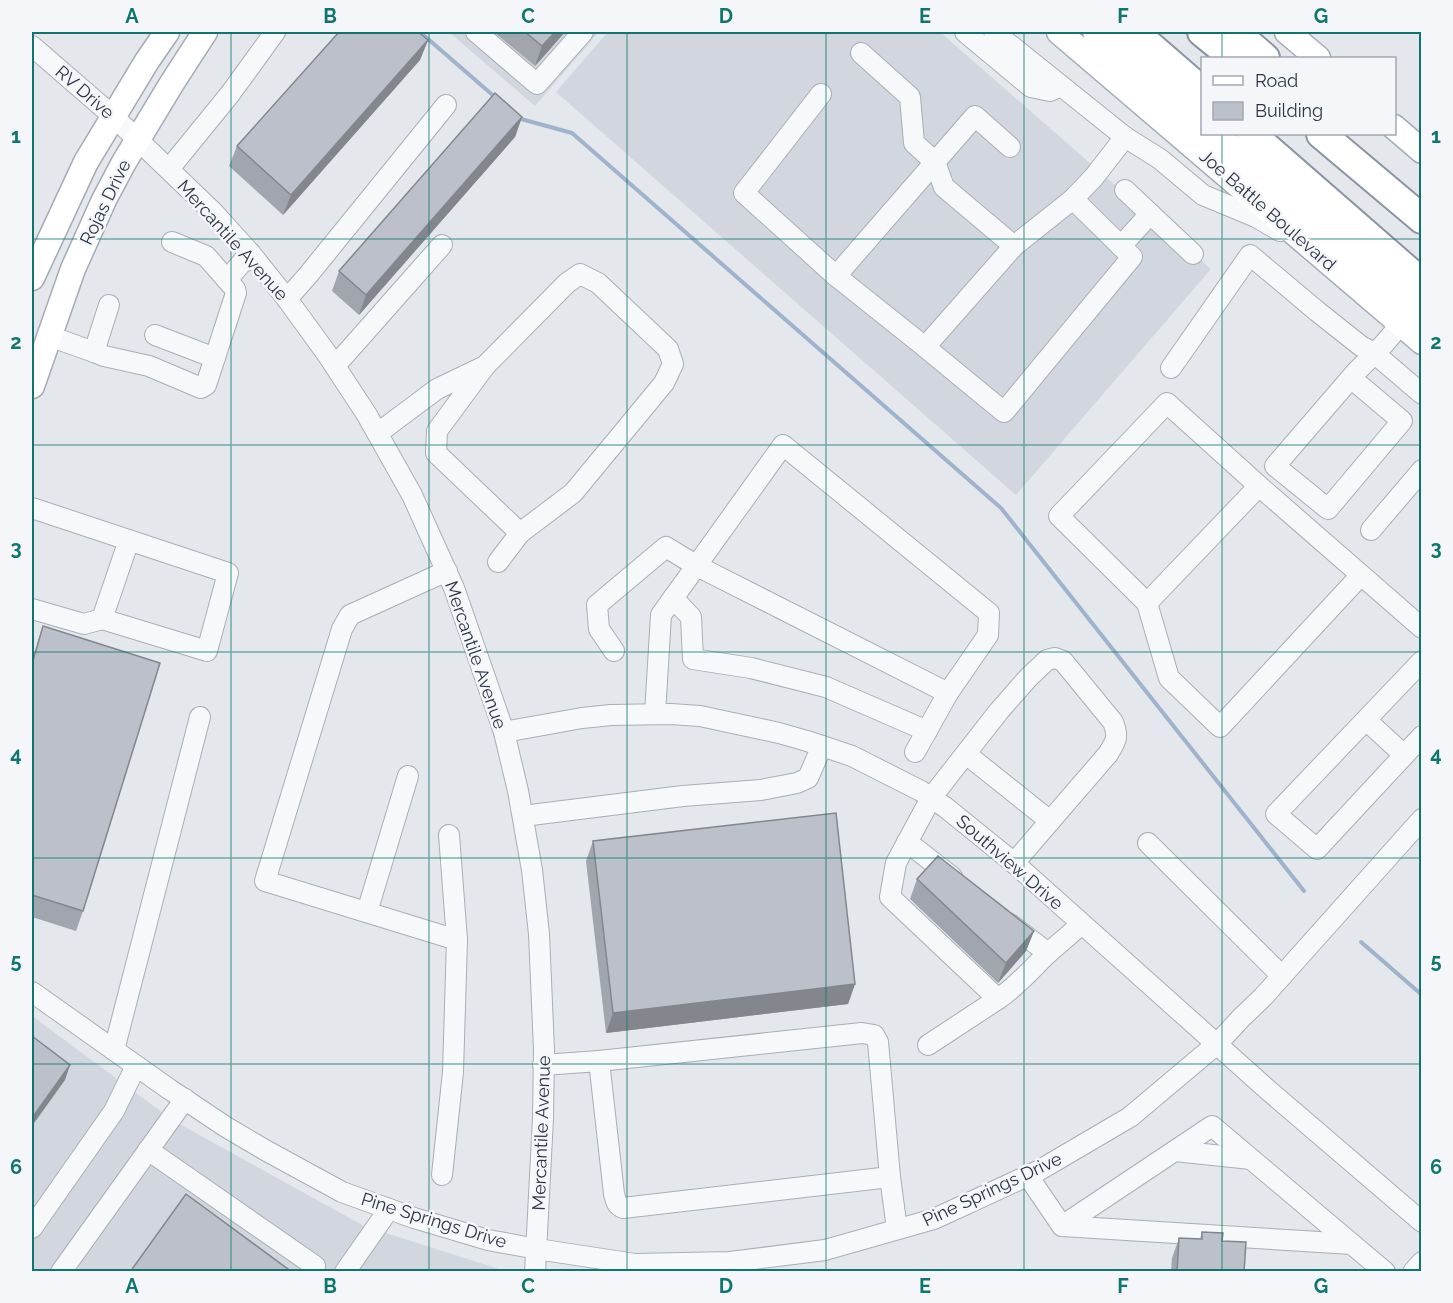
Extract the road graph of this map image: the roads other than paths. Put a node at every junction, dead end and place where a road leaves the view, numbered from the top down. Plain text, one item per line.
1 (167, 32) edge
2 (205, 32) edge
3 (275, 32) edge
4 (476, 32) edge
5 (583, 32) edge
6 (965, 32) edge
7 (994, 32) edge
8 (1059, 32) edge
9 (1097, 32) edge
10 (1134, 32) edge
11 (1202, 32) edge
12 (1234, 32) edge
13 (1287, 32) edge
14 (32, 46) edge
15 (861, 53) dead end
16 (1233, 57) edge
17 (1264, 57) edge
18 (1317, 57) edge
19 (1061, 86) junction
20 (1201, 89) edge
21 (821, 94) dead end
22 (446, 105) dead end
23 (114, 117) junction
24 (1201, 122) edge
25 (1396, 128) edge
26 (1214, 135) edge
27 (1252, 135) edge
28 (1322, 135) edge
29 (1346, 135) edge
30 (1125, 137) junction
31 (137, 140) junction
32 (1010, 147) dead end
33 (1422, 151) edge
34 (935, 162) junction
35 (169, 169) junction
36 (1125, 190) dead end
37 (1072, 199) junction
38 (1422, 208) edge
39 (1150, 214) junction
40 (1422, 219) edge
41 (172, 242) dead end
42 (442, 245) dead end
43 (1014, 246) junction
44 (1120, 246) junction
45 (250, 253) junction
46 (1317, 253) junction
47 (1193, 254) dead end
48 (836, 276) junction
49 (32, 278) edge
50 (226, 279) junction
51 (1422, 283) edge
52 (287, 298) junction
53 (109, 304) dead end
54 (1411, 319) edge
55 (155, 335) dead end
56 (49, 336) junction
57 (1422, 342) edge
58 (925, 347) junction
59 (94, 352) junction
60 (1374, 353) junction
61 (215, 358) junction
62 (335, 366) junction
63 (485, 366) junction
64 (1172, 368) dead end
65 (1351, 378) junction
66 (32, 386) edge
67 (1422, 394) edge
68 (378, 433) junction
69 (1422, 470) edge
70 (1259, 486) junction
71 (32, 508) edge
72 (1371, 530) dead end
73 (520, 533) junction
74 (129, 540) junction
75 (498, 562) dead end
76 (697, 566) junction
77 (447, 571) junction
78 (1361, 575) junction
79 (673, 598) junction
80 (1147, 603) junction
81 (32, 609) edge
82 (102, 619) junction
83 (1422, 628) edge
84 (614, 651) dead end
85 (1422, 661) edge
86 (948, 693) junction
87 (655, 714) junction
88 (200, 717) dead end
89 (1366, 720) junction
90 (927, 731) junction
91 (504, 732) junction
92 (1422, 736) edge
93 (822, 746) junction
94 (915, 752) dead end
95 (966, 754) junction
96 (1404, 755) junction
97 (408, 776) dead end
98 (931, 798) junction
99 (523, 816) junction
100 (1422, 819) edge
101 (1050, 821) junction
102 (449, 835) dead end
103 (908, 842) junction
104 (1148, 843) dead end
105 (1014, 863) junction
106 (964, 886) edge
107 (992, 909) edge
108 (367, 912) junction
109 (1082, 924) junction
110 (457, 940) junction
111 (1048, 953) junction
112 (1282, 976) junction
113 (32, 992) edge
114 (998, 999) junction
115 (1218, 1043) junction
116 (928, 1045) dead end
117 (114, 1050) junction
118 (599, 1061) junction
119 (543, 1065) junction
120 (136, 1066) junction
121 (185, 1100) junction
122 (148, 1150) junction
123 (1175, 1151) junction
124 (1251, 1159) junction
125 (441, 1175) dead end
126 (1028, 1176) junction
127 (890, 1177) junction
128 (389, 1209) junction
129 (1422, 1222) edge
130 (1062, 1226) junction
131 (32, 1227) edge
132 (897, 1229) junction
133 (1352, 1244) junction
134 (537, 1249) junction
135 (1422, 1262) edge
136 (315, 1266) dead end
137 (658, 1268) edge
138 (62, 1272) edge
139 (345, 1272) edge
140 (535, 1272) edge
141 (1385, 1272) edge
142 (1413, 1272) edge

1 - 23 main road, Rojas Drive
2 - 31 main road, Rojas Drive
3 - 35 street
4 - 5 street
6 - 19 street
7 - 19 street
8 - 46 main road, Joe Battle Boulevard
9 - 24 highway
10 - 20 highway
11 - 16 highway
12 - 17 highway
13 - 18 main road
14 - 23 street, RV Drive
15 - 34 street
19 - 30 street
21 - 48 street
22 - 52 street
23 - 31 street, RV Drive
23 - 49 main road, Rojas Drive
25 - 33 main road
26 - 54 highway
27 - 51 highway
28 - 40 highway
29 - 38 highway
30 - 37 street
30 - 46 street
31 - 35 street, Mercantile Avenue
31 - 56 main road, Rojas Drive
32 - 34 street
34 - 43 street
34 - 48 street
35 - 45 street, Mercantile Avenue
36 - 39 street
37 - 43 street
37 - 44 street
39 - 44 street
39 - 47 street
41 - 50 street
42 - 62 street
43 - 58 street
44 - 58 street
45 - 50 street
45 - 52 street, Mercantile Avenue
46 - 54 main road, Joe Battle Boulevard
48 - 58 street
50 - 61 street
52 - 62 street, Mercantile Avenue
53 - 59 street
54 - 57 main road, Joe Battle Boulevard
54 - 60 street
55 - 61 street
56 - 59 street
56 - 66 main road, Rojas Drive
59 - 61 street
60 - 64 street
60 - 65 street
60 - 67 street
62 - 68 street, Mercantile Avenue
63 - 68 street
63 - 73 street
63 - 73 street
65 - 65 street
68 - 77 street, Mercantile Avenue
69 - 72 street
70 - 78 street
70 - 80 street
70 - 80 street
71 - 74 street
73 - 75 street
74 - 82 street
74 - 82 street
76 - 79 street
76 - 84 street
76 - 86 street
76 - 86 street
77 - 91 street, Mercantile Avenue
77 - 108 street
78 - 80 street
78 - 83 street
79 - 87 street
79 - 90 street
81 - 82 street
85 - 89 street
86 - 90 street
87 - 91 street, Southview Drive
87 - 93 street, Southview Drive
88 - 117 street
89 - 96 street
89 - 96 street
90 - 94 street
91 - 99 street, Mercantile Avenue
92 - 96 street
93 - 98 street, Southview Drive
93 - 99 street
95 - 98 street
95 - 101 street
95 - 101 street
97 - 108 street
98 - 103 street
98 - 105 street, Southview Drive
99 - 119 street, Mercantile Avenue
100 - 112 street, Pine Springs Drive
101 - 105 street
102 - 110 street
103 - 106 street
103 - 114 street
104 - 112 street
105 - 109 street, Southview Drive
107 - 111 street
108 - 110 street
109 - 111 street
109 - 115 street, Southview Drive
110 - 125 street
111 - 114 street
112 - 115 street, Pine Springs Drive
113 - 117 street, Pine Springs Drive
114 - 116 street
115 - 126 street, Pine Springs Drive
115 - 129 street, Southview Drive
117 - 120 street, Pine Springs Drive
118 - 119 street
118 - 127 street
118 - 127 street
119 - 134 street, Mercantile Avenue
120 - 121 street, Pine Springs Drive
120 - 131 street
121 - 122 street
121 - 128 street, Pine Springs Drive
122 - 136 street
122 - 138 street
123 - 124 street
123 - 124 street
123 - 130 street
124 - 133 street
126 - 130 street
126 - 132 street, Pine Springs Drive
127 - 132 street
128 - 134 street, Pine Springs Drive
128 - 139 street
130 - 133 street
132 - 137 street, Pine Springs Drive
133 - 141 street
134 - 137 street, Pine Springs Drive
134 - 140 street, Mercantile Avenue
135 - 142 street

